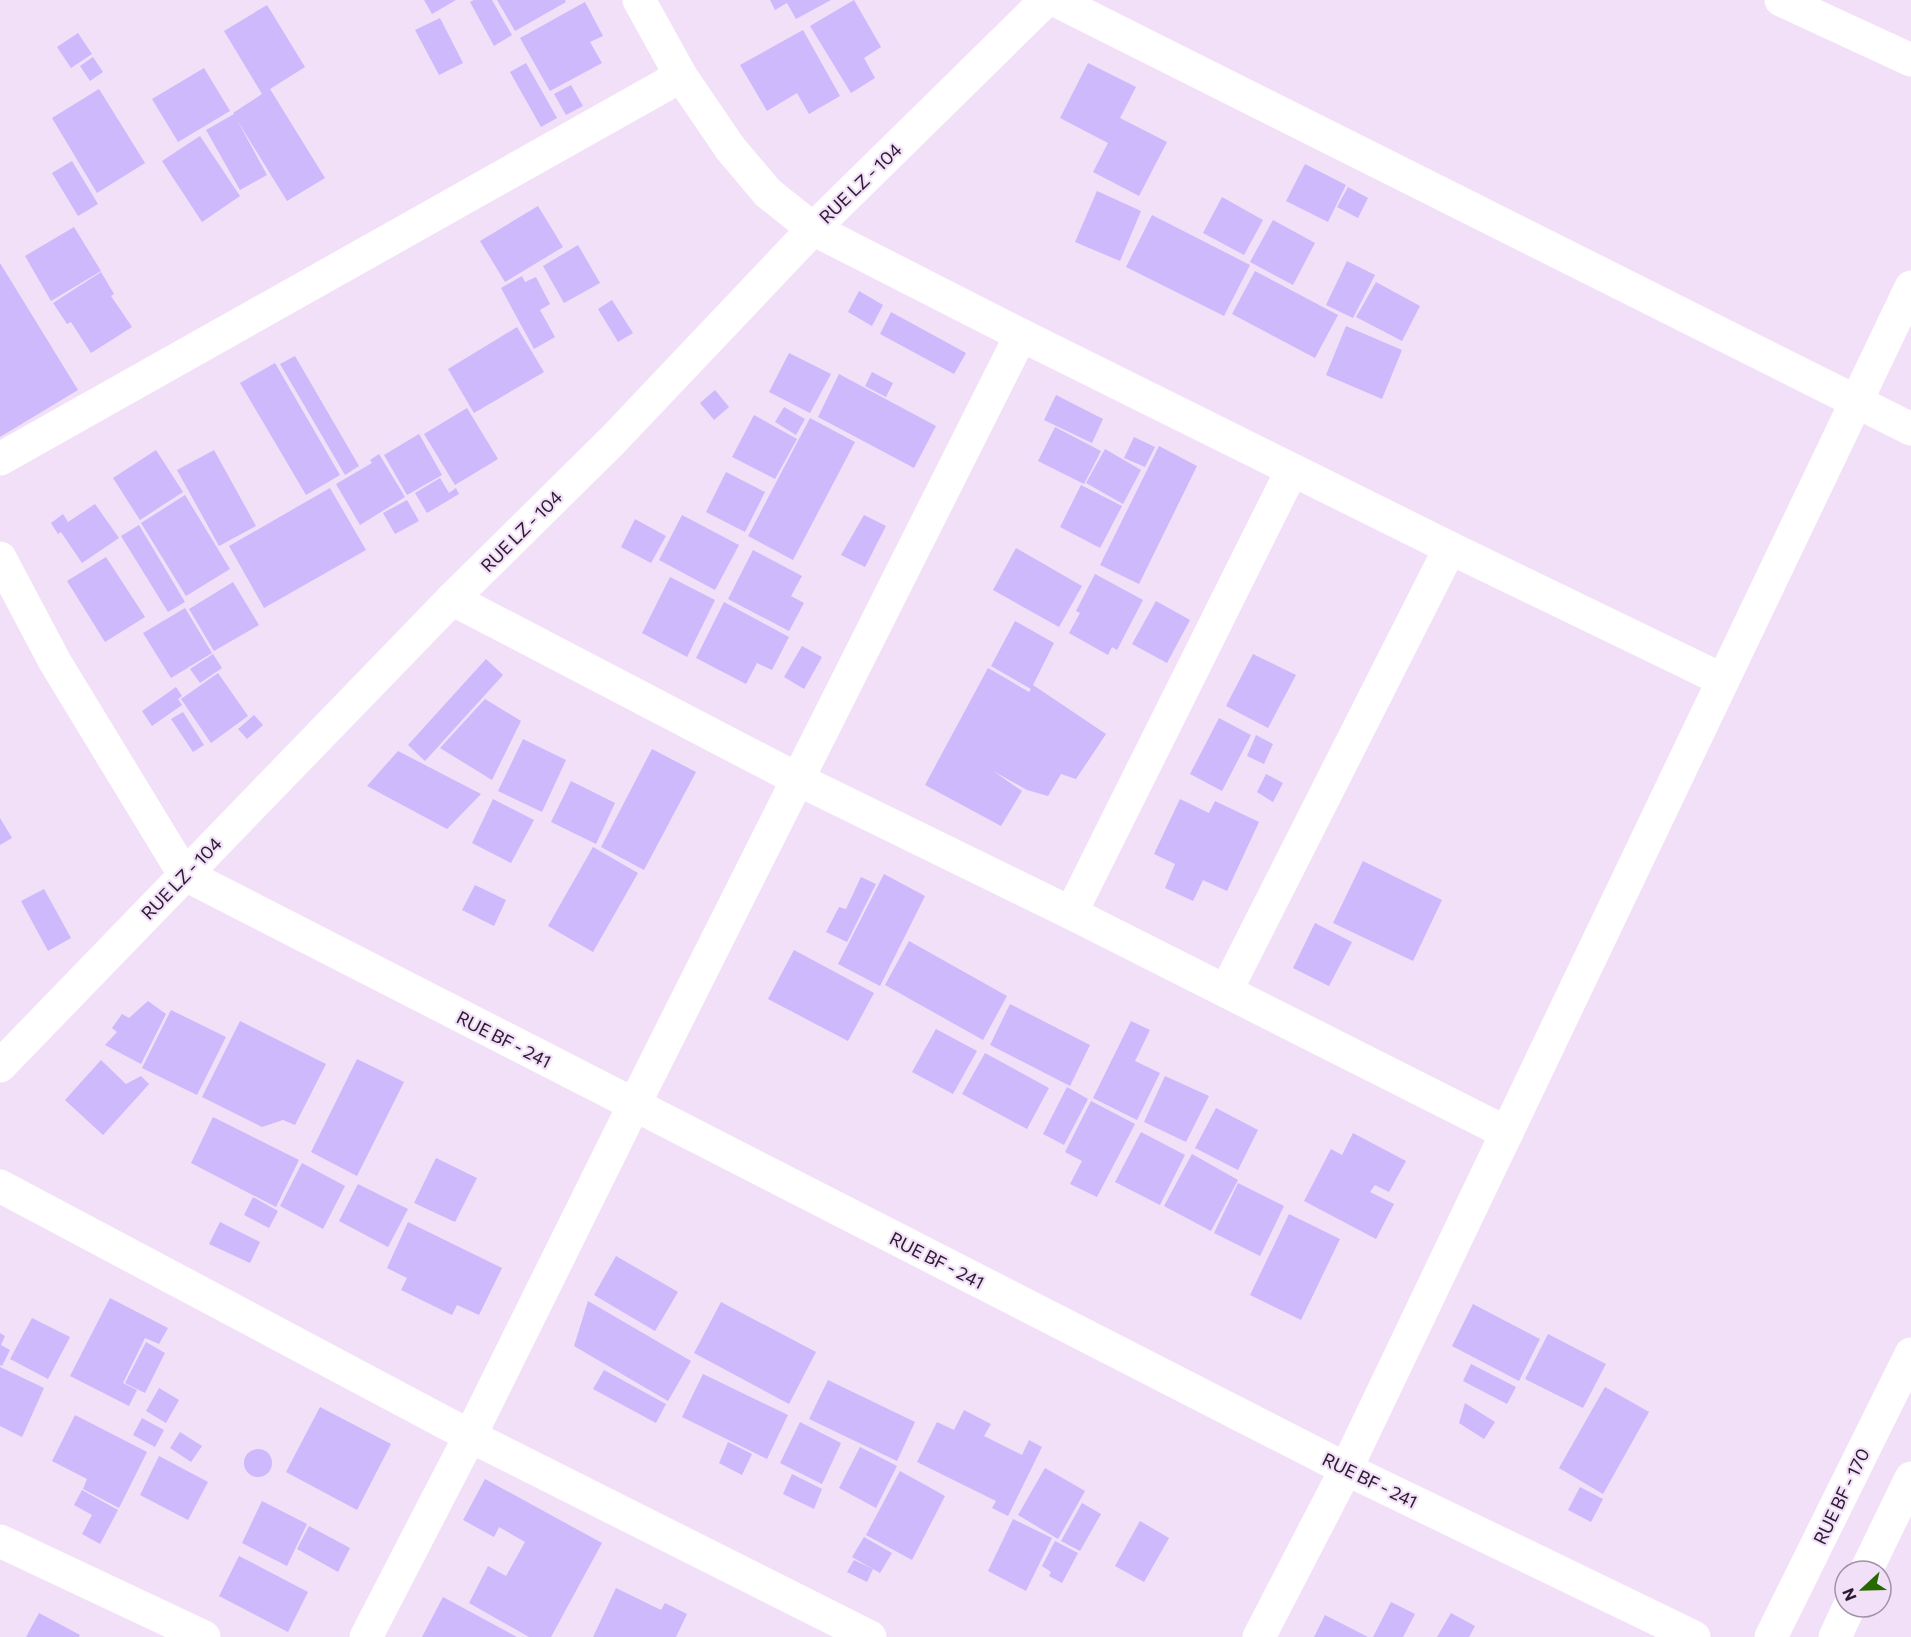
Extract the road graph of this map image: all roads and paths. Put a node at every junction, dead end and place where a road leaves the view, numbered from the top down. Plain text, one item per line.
1 (639, 0) edge
2 (1046, 0) edge
3 (1055, 0) edge
4 (1781, 0) edge
5 (1911, 60) edge
6 (681, 76) junction
7 (813, 229) junction
8 (1911, 287) edge
9 (1021, 334) junction
10 (1856, 402) junction
11 (1911, 429) edge
12 (0, 459) edge
13 (1292, 470) junction
14 (1450, 548) junction
15 (0, 558) edge
16 (452, 599) junction
17 (1723, 680) junction
18 (799, 780) junction
19 (184, 874) junction
20 (1071, 913) junction
21 (1226, 991) junction
22 (0, 1066) edge
23 (634, 1105) junction
24 (1507, 1133) junction
25 (0, 1186) edge
26 (1911, 1354) edge
27 (470, 1436) junction
28 (1346, 1469) junction
29 (1911, 1478) edge
30 (3, 1550) edge
31 (1872, 1559) edge
32 (1843, 1619) edge
33 (204, 1637) edge
34 (366, 1637) edge
35 (870, 1637) edge
36 (1259, 1637) edge
37 (1694, 1637) edge
38 (1771, 1637) edge
39 (1834, 1637) edge

1 - 6 street
2 - 7 street, RUE LZ - 104
3 - 10 street
4 - 5 street
6 - 7 street
6 - 12 street
7 - 9 street
7 - 16 street, RUE LZ - 104
8 - 10 street
9 - 13 street
9 - 18 street
10 - 11 street
10 - 17 street
13 - 14 street
13 - 20 street
14 - 17 street
14 - 21 street
15 - 19 street
16 - 18 street
16 - 19 street, RUE LZ - 104
17 - 24 street
18 - 20 street
18 - 23 street
19 - 22 street, RUE LZ - 104
19 - 23 street, RUE BF - 241
20 - 21 street
21 - 24 street
23 - 27 street
23 - 28 street, RUE BF - 241
24 - 28 street
25 - 27 street
26 - 38 street, RUE BF - 170
27 - 34 street
27 - 35 street
28 - 36 street
28 - 37 street, RUE BF - 241
29 - 31 street
30 - 33 street
32 - 39 street

